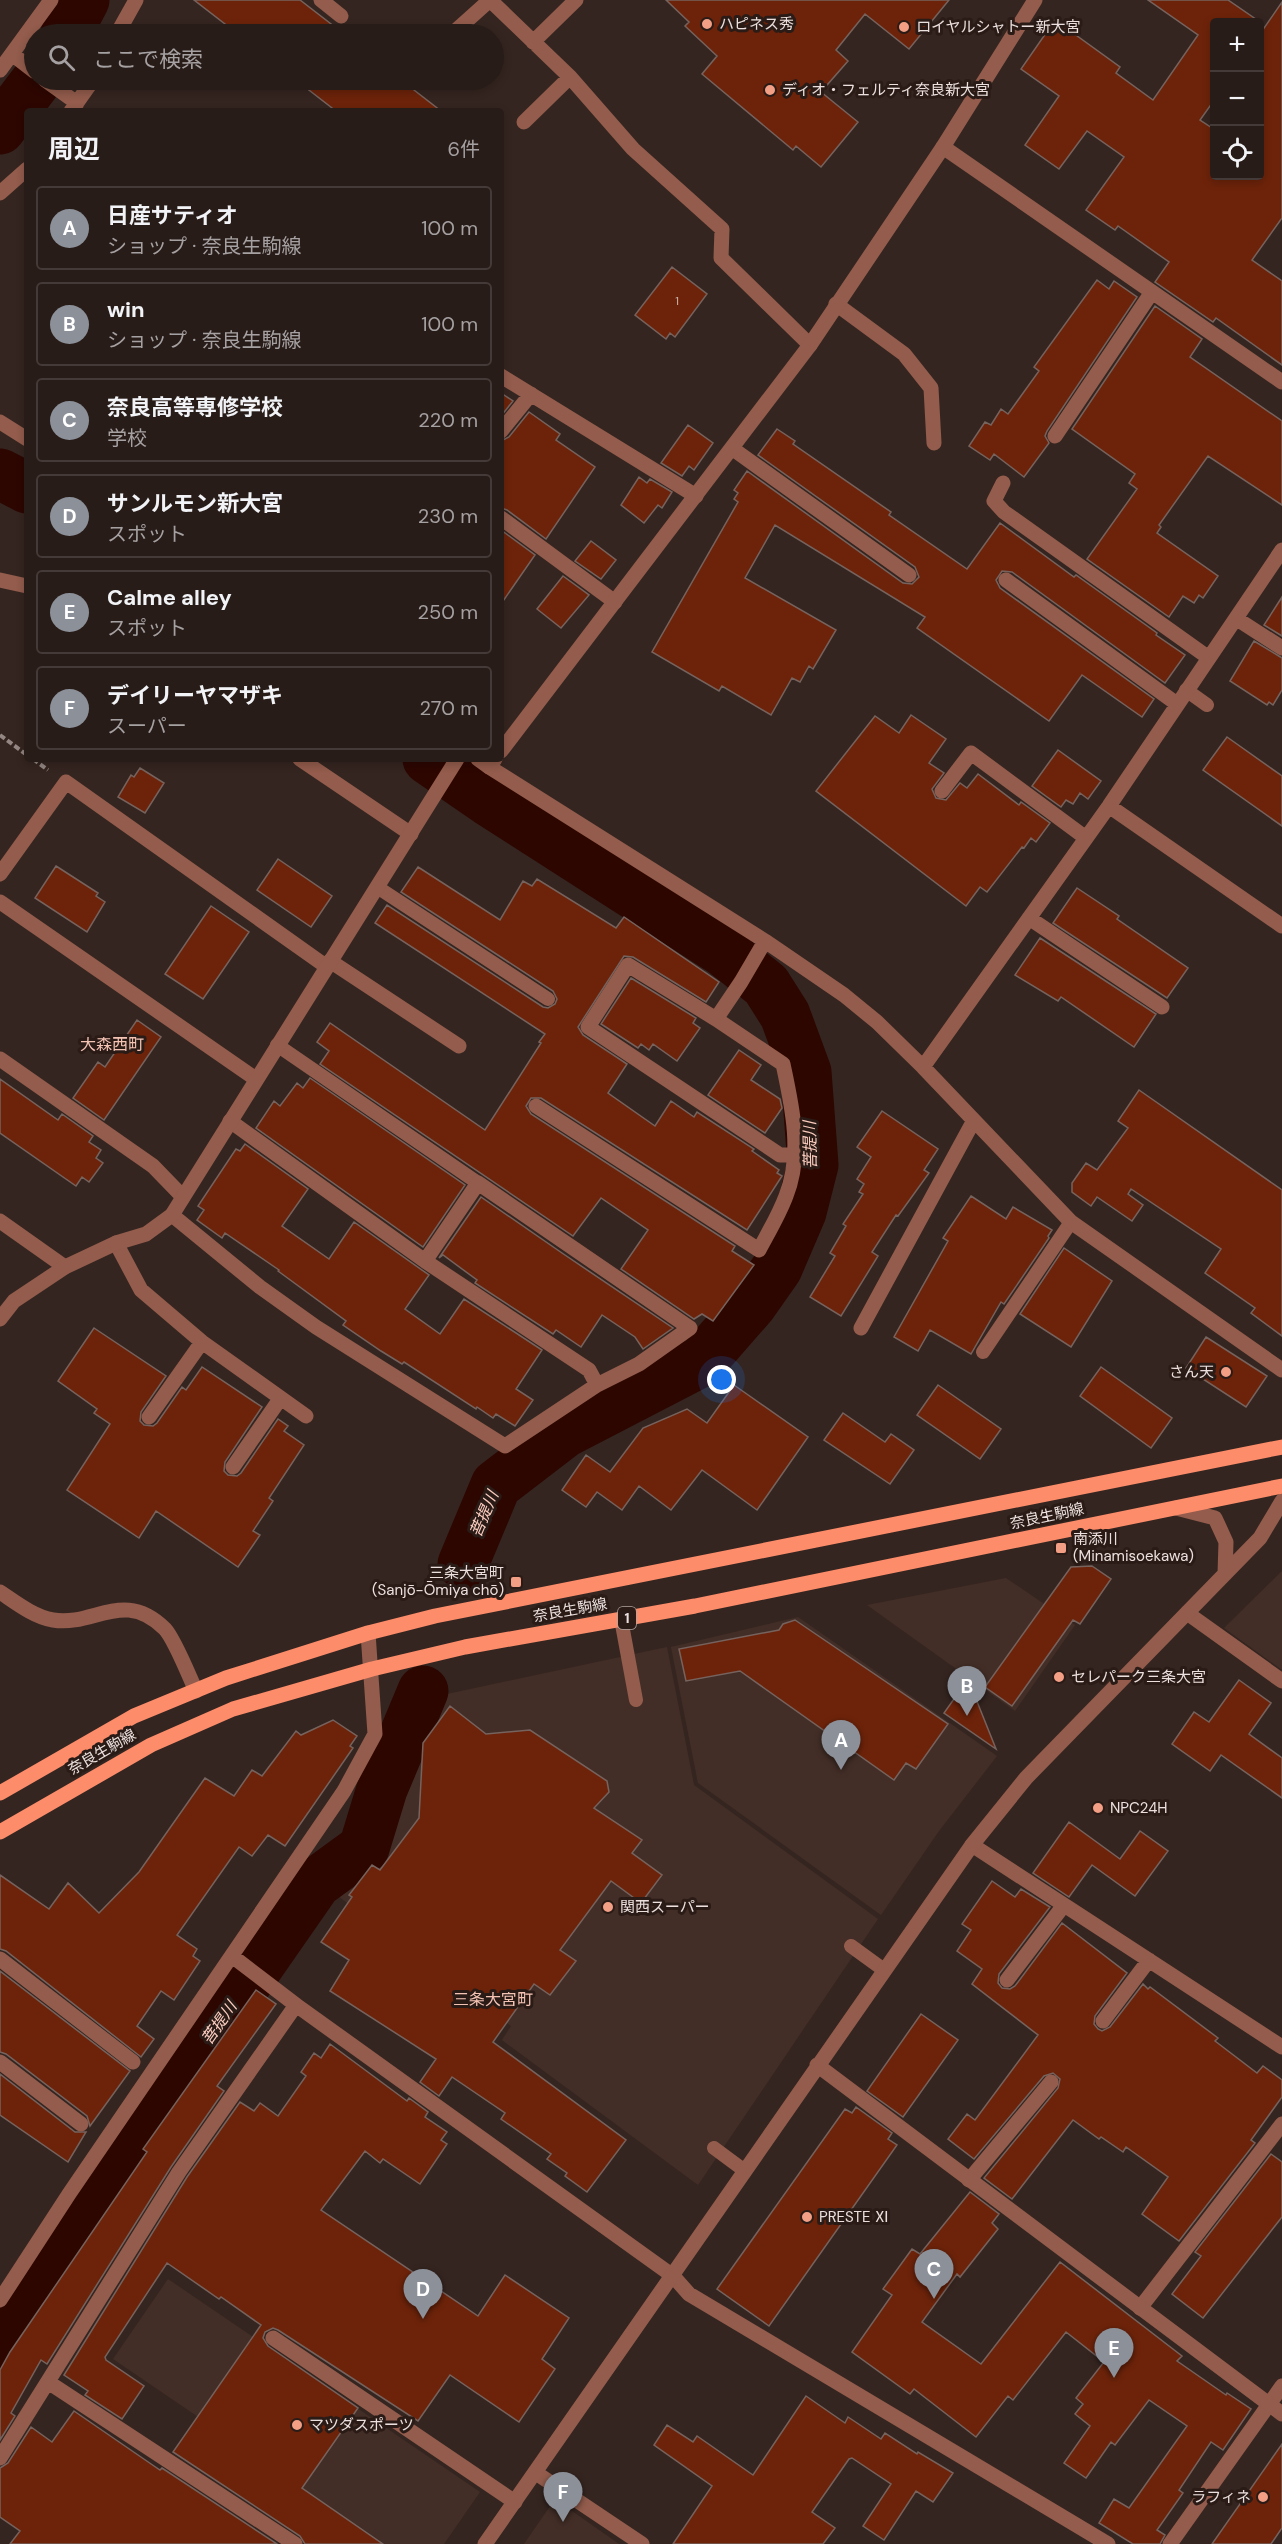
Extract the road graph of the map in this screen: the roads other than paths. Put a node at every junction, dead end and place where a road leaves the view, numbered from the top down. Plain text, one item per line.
1 (51, 0) edge
2 (136, 0) edge
3 (321, 0) edge
4 (490, 0) edge
5 (576, 0) edge
6 (1035, 0) edge
7 (341, 16) dead end
8 (37, 24) edge
9 (123, 24) edge
10 (463, 24) edge
11 (533, 42) junction
12 (24, 46) edge
13 (17, 58) junction
14 (24, 63) edge
15 (0, 70) edge
16 (570, 77) junction
17 (59, 90) edge
18 (86, 90) edge
19 (74, 107) edge
20 (524, 122) dead end
21 (943, 147) junction
22 (24, 172) edge
23 (0, 193) edge
24 (1152, 292) junction
25 (836, 304) junction
26 (810, 345) junction
27 (504, 377) edge
28 (1282, 382) edge
29 (531, 394) junction
30 (0, 422) edge
31 (504, 427) edge
32 (1055, 436) dead end
33 (24, 437) edge
34 (934, 443) dead end
35 (733, 449) junction
36 (1002, 483) dead end
37 (696, 496) junction
38 (504, 520) edge
39 (1282, 552) edge
40 (909, 574) dead end
41 (0, 580) edge
42 (1006, 580) dead end
43 (24, 585) edge
44 (615, 602) junction
45 (1237, 619) junction
46 (1282, 648) edge
47 (1209, 658) junction
48 (1186, 690) junction
49 (1177, 704) junction
50 (1207, 705) dead end
51 (504, 747) edge
52 (304, 762) edge
53 (455, 762) edge
54 (487, 762) edge
55 (942, 791) dead end
56 (1109, 806) junction
57 (411, 834) junction
58 (1086, 838) junction
59 (0, 874) edge
60 (377, 887) junction
61 (0, 902) edge
62 (1029, 918) junction
63 (1282, 926) edge
64 (761, 946) junction
65 (328, 964) junction
66 (549, 999) dead end
67 (1162, 1008) dead end
68 (716, 1018) junction
69 (277, 1044) junction
70 (459, 1046) dead end
71 (0, 1059) edge
72 (923, 1067) junction
73 (256, 1079) junction
74 (536, 1106) dead end
75 (230, 1121) junction
76 (973, 1122) junction
77 (794, 1155) junction
78 (478, 1183) junction
79 (183, 1197) junction
80 (171, 1215) junction
81 (0, 1221) edge
82 (1071, 1222) junction
83 (116, 1243) junction
84 (425, 1261) junction
85 (65, 1267) junction
86 (0, 1319) edge
87 (861, 1328) dead end
88 (202, 1342) junction
89 (983, 1352) dead end
90 (1282, 1370) edge
91 (597, 1384) junction
92 (280, 1399) junction
93 (306, 1416) dead end
94 (149, 1417) dead end
95 (1282, 1447) edge
96 (233, 1467) dead end
97 (1282, 1486) edge
98 (1282, 1501) edge
99 (1176, 1508) junction
100 (1225, 1574) junction
101 (0, 1592) edge
102 (1187, 1613) junction
103 (621, 1619) junction
104 (368, 1633) junction
105 (372, 1669) junction
106 (1282, 1681) edge
107 (196, 1691) junction
108 (636, 1700) dead end
109 (0, 1793) edge
110 (0, 1832) edge
111 (972, 1845) junction
112 (1064, 1905) junction
113 (851, 1946) dead end
114 (232, 1956) junction
115 (0, 1959) edge
116 (1149, 1960) junction
117 (884, 1970) junction
118 (1007, 1980) dead end
119 (297, 2005) junction
120 (1103, 2021) dead end
121 (1282, 2047) edge
122 (0, 2062) edge
123 (133, 2062) dead end
124 (817, 2065) junction
125 (1052, 2082) dead end
126 (81, 2124) dead end
127 (1282, 2124) edge
128 (714, 2148) dead end
129 (745, 2170) junction
130 (969, 2180) junction
131 (673, 2276) junction
132 (0, 2300) edge
133 (1140, 2308) junction
134 (273, 2338) dead end
135 (48, 2382) junction
136 (1282, 2386) edge
137 (1270, 2403) junction
138 (1282, 2414) edge
139 (0, 2458) edge
140 (536, 2473) junction
141 (515, 2502) junction
142 (295, 2544) edge
143 (485, 2544) edge
144 (642, 2544) edge
145 (1108, 2544) edge
146 (1170, 2544) edge

1 - 8 street
2 - 9 street
3 - 7 street
4 - 10 street
4 - 11 street
5 - 11 street
6 - 21 street
11 - 16 street
12 - 13 street
13 - 14 street
13 - 15 street
16 - 20 street
16 - 26 street
17 - 19 street
18 - 19 street
21 - 24 street
21 - 25 street
22 - 23 street
24 - 28 street
24 - 32 street
25 - 26 street
25 - 34 street
26 - 35 street
27 - 29 street
29 - 31 street
29 - 37 street
30 - 33 street
35 - 37 street
35 - 40 street
36 - 47 street
37 - 44 street
38 - 44 street
39 - 45 street
41 - 43 street
42 - 49 street
44 - 51 street
45 - 46 street
45 - 47 street
47 - 48 street
48 - 49 street
48 - 50 lane
49 - 56 street
52 - 57 street
53 - 57 street
54 - 64 street
55 - 58 street
56 - 58 street
56 - 63 street
57 - 60 street
58 - 62 street
59 - 65 street
60 - 65 street
60 - 66 lane
61 - 73 street
62 - 67 street
62 - 72 street
64 - 68 street
64 - 72 street
65 - 69 street
65 - 70 street
68 - 77 street
68 - 77 street
69 - 73 street
69 - 78 lane
71 - 79 street
72 - 76 street
73 - 75 street
74 - 77 street
75 - 79 street
75 - 84 street
76 - 82 street
76 - 87 street
78 - 84 street
78 - 91 street
79 - 80 street
80 - 83 street
80 - 91 street
81 - 85 street
82 - 89 lane
82 - 90 street
83 - 85 street
83 - 88 street
84 - 91 street
85 - 86 street
88 - 92 street
88 - 94 street
92 - 93 street
92 - 96 street
95 - 104 main road, 奈良生駒線
97 - 99 main road, 奈良生駒線 / 1
98 - 100 street
99 - 100 street
99 - 103 main road, 奈良生駒線 / 1
100 - 102 street
101 - 107 street
102 - 106 street
102 - 111 street
103 - 105 main road, 奈良生駒線 / 1
103 - 108 lane
104 - 105 street
104 - 107 main road, 奈良生駒線
105 - 110 main road, 奈良生駒線 / 1
105 - 114 street
107 - 109 main road, 奈良生駒線
111 - 112 street
111 - 117 street
112 - 116 street
112 - 118 street
113 - 117 lane
114 - 119 street
114 - 132 street
115 - 123 street
116 - 120 street
116 - 121 street
117 - 124 street
119 - 131 street
119 - 135 street
122 - 126 street
124 - 129 street
124 - 130 street
125 - 130 street
127 - 133 street
128 - 129 lane
129 - 131 street
130 - 133 street
131 - 140 street
131 - 145 street
133 - 137 street
134 - 141 street
135 - 139 street
135 - 142 street
136 - 137 street
137 - 138 street
137 - 146 street
140 - 141 street
140 - 144 street
141 - 143 street

